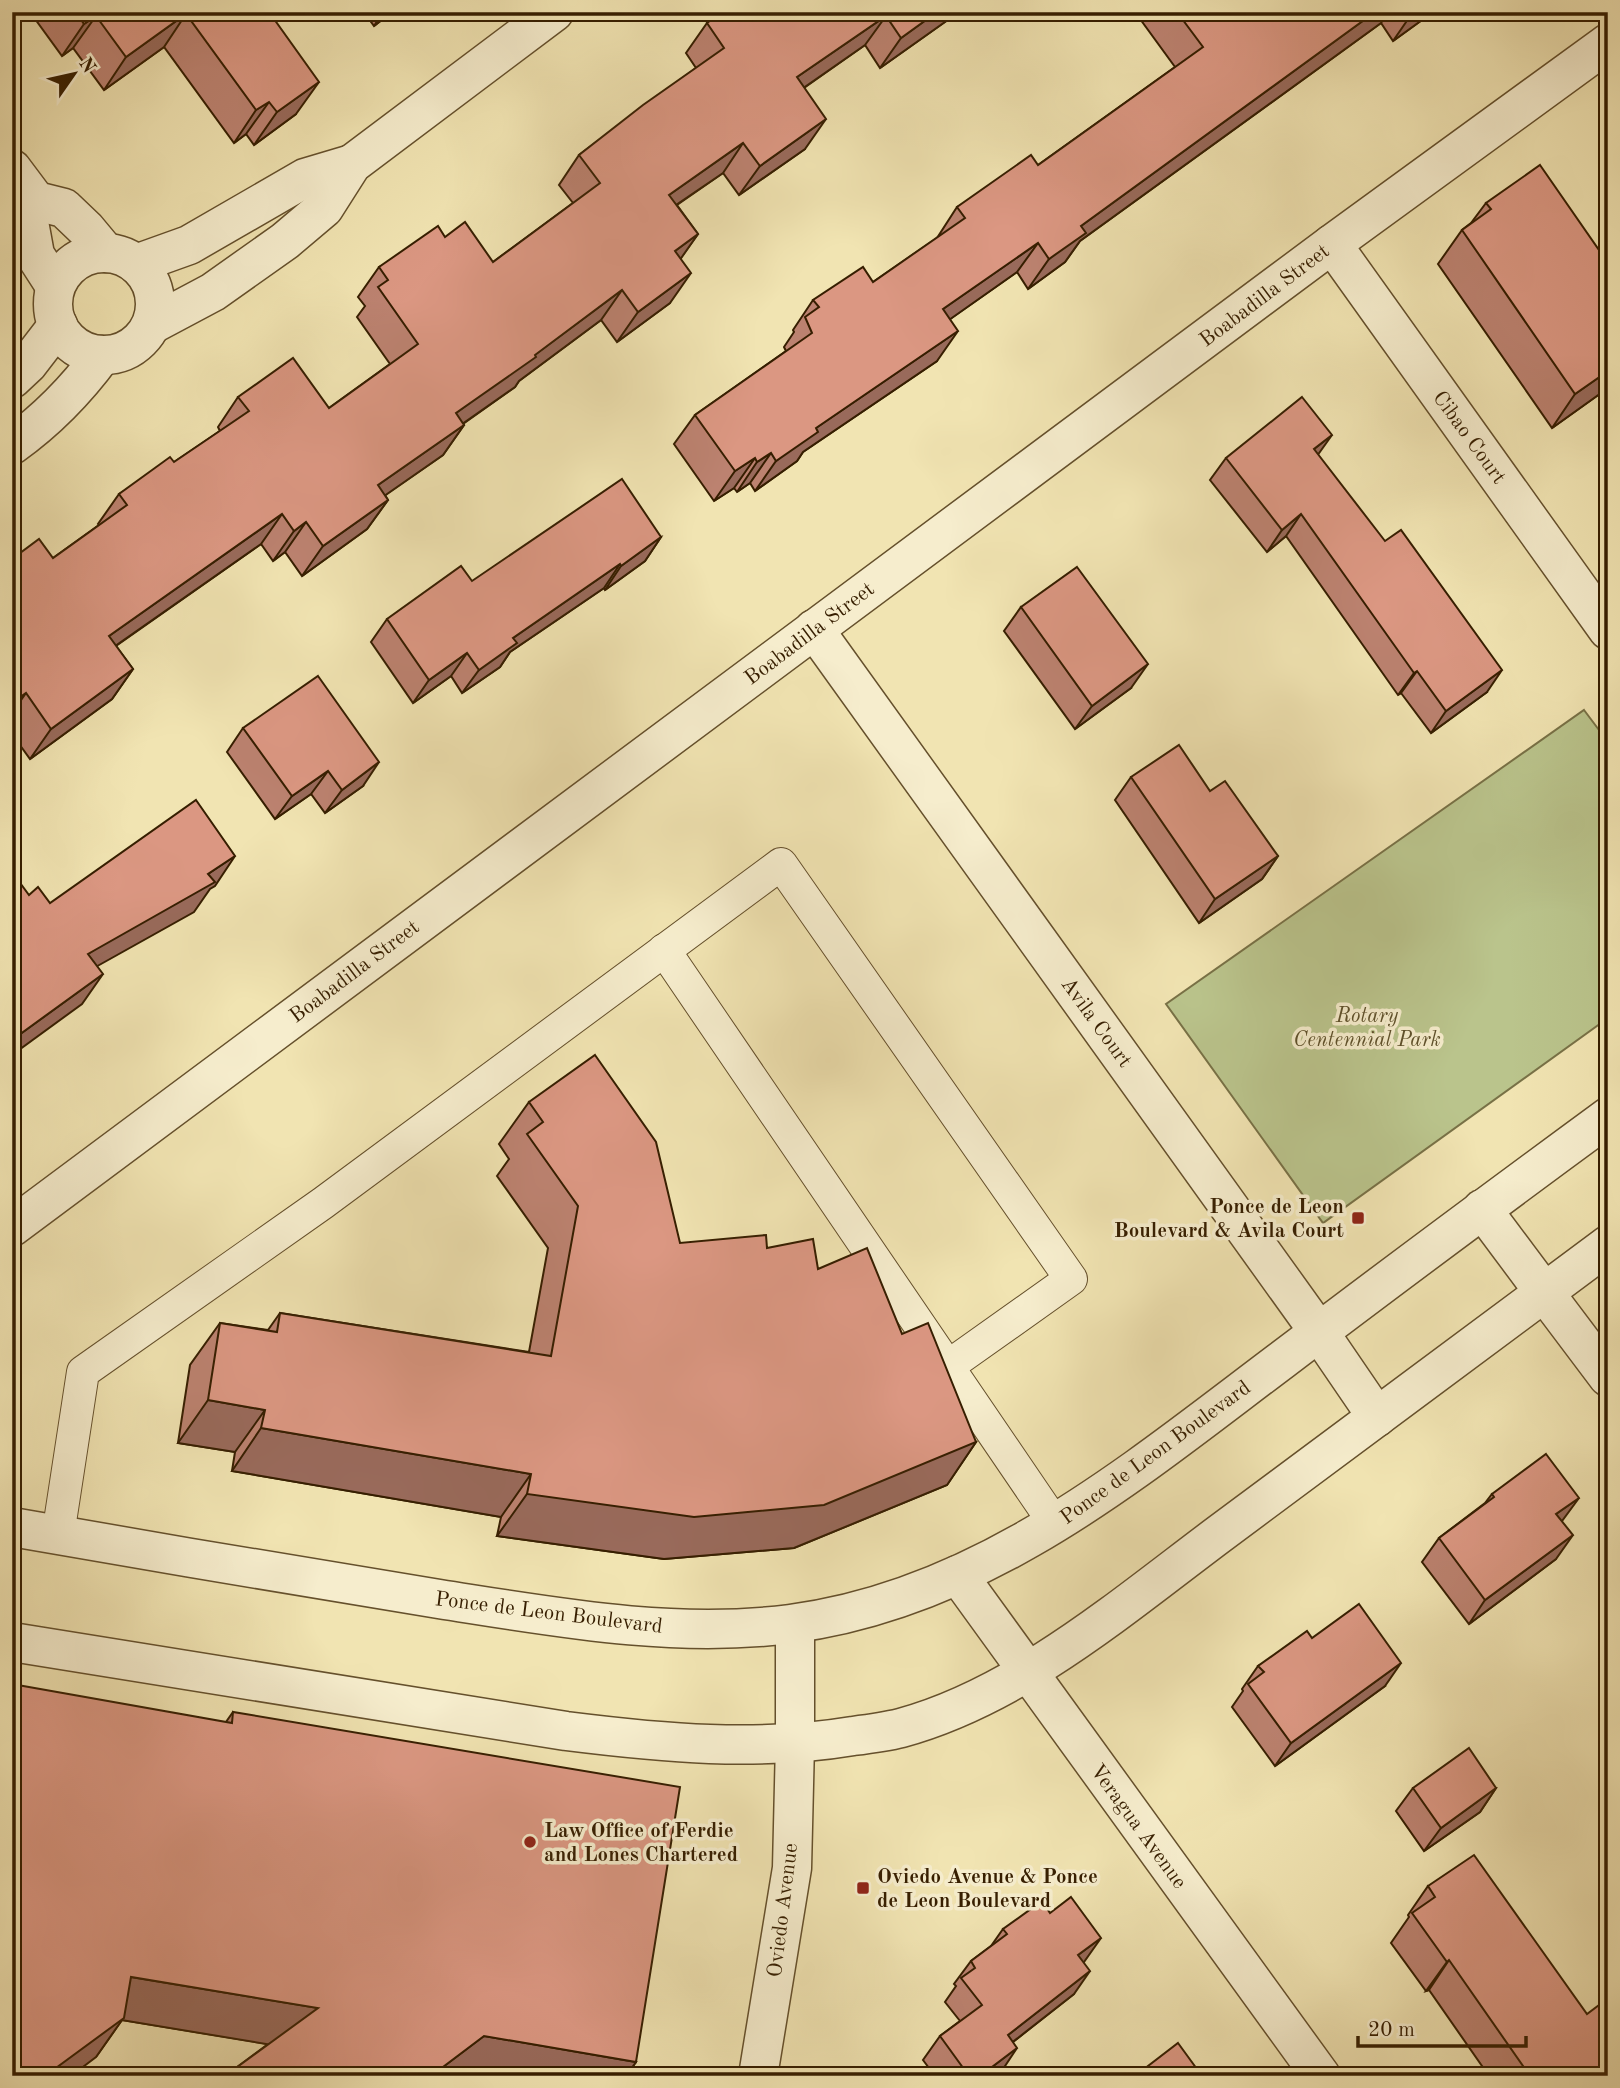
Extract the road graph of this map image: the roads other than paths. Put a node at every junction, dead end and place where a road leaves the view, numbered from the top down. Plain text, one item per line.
1 (554, 12) edge
2 (1608, 44) edge
3 (352, 164) junction
4 (12, 169) edge
5 (36, 201) junction
6 (1332, 244) junction
7 (121, 259) junction
8 (55, 286) junction
9 (58, 325) junction
10 (151, 325) junction
11 (102, 355) junction
12 (12, 379) edge
13 (12, 445) edge
14 (814, 629) junction
15 (1608, 630) edge
16 (664, 950) junction
17 (1608, 1117) edge
18 (1482, 1209) junction
19 (12, 1227) edge
20 (1608, 1245) edge
21 (1544, 1292) junction
22 (1319, 1332) junction
23 (947, 1367) junction
24 (1608, 1377) edge
25 (1377, 1418) junction
26 (1055, 1524) junction
27 (12, 1527) edge
28 (58, 1535) junction
29 (958, 1575) junction
30 (794, 1624) junction
31 (12, 1642) edge
32 (1028, 1672) junction
33 (795, 1743) junction
34 (758, 2076) edge
35 (1321, 2076) edge

1 - 3 street
2 - 6 street, Boabadilla Street
3 - 7 street
3 - 10 street
4 - 5 street
5 - 7 street
5 - 8 street
6 - 14 street, Boabadilla Street
6 - 15 street, Cibao Court
7 - 8 street
7 - 10 street
8 - 9 street
9 - 11 street
9 - 12 street
10 - 11 street
11 - 13 street
14 - 19 street, Boabadilla Street
14 - 22 street, Avila Court
16 - 23 lane
16 - 23 lane
16 - 28 lane
17 - 18 street, Ponce de Leon Boulevard
18 - 21 street
18 - 22 street, Ponce de Leon Boulevard
20 - 21 street
21 - 24 street
21 - 25 street
22 - 25 street, Avila Court
22 - 26 street, Ponce de Leon Boulevard
23 - 26 lane
25 - 32 street
26 - 29 street, Ponce de Leon Boulevard
27 - 28 street, Ponce de Leon Boulevard
28 - 30 street, Ponce de Leon Boulevard
29 - 30 street, Ponce de Leon Boulevard
29 - 32 street, Veragua Avenue
30 - 33 street, Oviedo Avenue
31 - 33 street
32 - 33 street
32 - 35 street, Veragua Avenue
33 - 34 street, Oviedo Avenue

